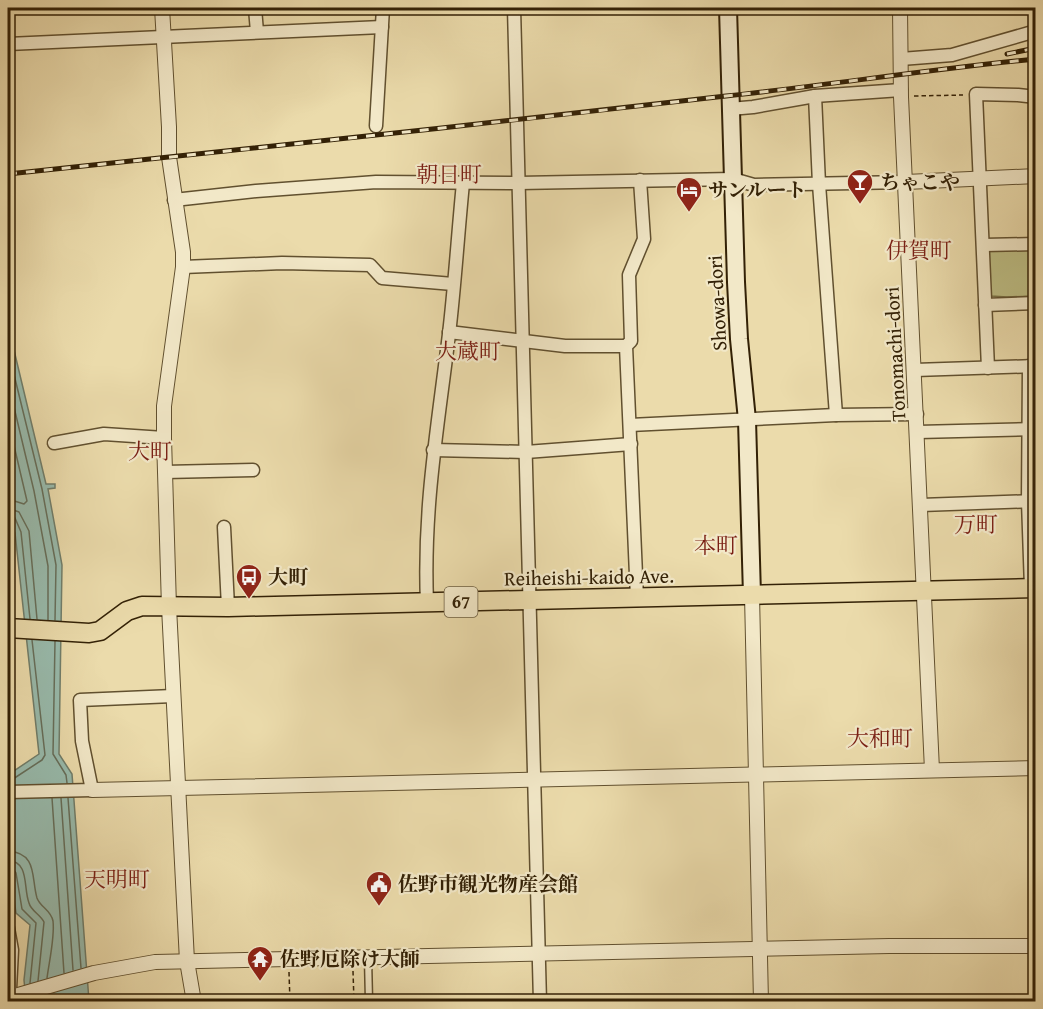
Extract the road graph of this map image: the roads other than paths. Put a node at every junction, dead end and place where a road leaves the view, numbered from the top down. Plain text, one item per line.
1 (162, 8) edge
2 (255, 8) edge
3 (383, 8) edge
4 (514, 8) edge
5 (728, 8) edge
6 (900, 8) edge
7 (382, 27) junction
8 (1035, 31) edge
9 (256, 32) junction
10 (164, 36) junction
11 (8, 44) edge
12 (901, 59) junction
13 (901, 93) junction
14 (815, 96) junction
15 (1035, 97) edge
16 (730, 109) junction
17 (376, 126) dead end
18 (1035, 176) edge
19 (733, 178) junction
20 (980, 179) junction
21 (640, 180) junction
22 (906, 182) junction
23 (464, 183) junction
24 (519, 183) junction
25 (819, 184) junction
26 (174, 200) junction
27 (1035, 244) edge
28 (984, 245) junction
29 (183, 267) junction
30 (453, 284) junction
31 (1035, 303) edge
32 (985, 304) junction
33 (449, 332) junction
34 (522, 342) junction
35 (626, 346) junction
36 (1032, 366) edge
37 (988, 368) junction
38 (915, 370) junction
39 (917, 414) junction
40 (836, 415) junction
41 (747, 420) junction
42 (630, 425) junction
43 (1032, 429) edge
44 (918, 432) junction
45 (164, 438) junction
46 (54, 443) dead end
47 (631, 444) junction
48 (433, 450) junction
49 (526, 452) junction
50 (253, 470) dead end
51 (165, 472) junction
52 (1032, 501) edge
53 (921, 505) junction
54 (224, 527) dead end
55 (1033, 588) edge
56 (924, 590) junction
57 (752, 595) junction
58 (636, 598) junction
59 (531, 600) junction
60 (427, 603) junction
61 (169, 607) junction
62 (228, 607) junction
63 (8, 628) edge
64 (173, 696) junction
65 (1035, 768) edge
66 (932, 770) junction
67 (756, 773) junction
68 (533, 780) junction
69 (178, 788) junction
70 (88, 790) junction
71 (8, 792) edge
72 (8, 928) edge
73 (1035, 946) edge
74 (760, 950) junction
75 (538, 954) junction
76 (368, 958) junction
77 (187, 961) junction
78 (11, 999) edge
79 (369, 1001) edge
80 (194, 1002) edge
81 (540, 1002) edge
82 (761, 1002) edge

1 - 10 street
2 - 9 street
3 - 7 street
4 - 24 street
5 - 16 main road, Showa-dori
6 - 12 street, Tonomachi-dori
7 - 9 street
7 - 17 street
8 - 12 street
9 - 10 street
10 - 11 street
10 - 26 street
12 - 13 street, Tonomachi-dori
13 - 14 street
13 - 22 street, Tonomachi-dori
14 - 16 street
14 - 25 street
15 - 20 street
16 - 19 main road, Showa-dori
18 - 20 street
19 - 21 street
19 - 25 street
19 - 41 main road, Showa-dori
20 - 22 street
20 - 28 street
21 - 24 street
21 - 35 street
22 - 25 street
22 - 38 street, Tonomachi-dori
23 - 24 street
23 - 26 street
23 - 30 street
24 - 34 street
25 - 40 street
26 - 29 street
27 - 28 street
28 - 32 street
29 - 30 street
29 - 45 street
30 - 33 street
31 - 32 street
32 - 37 street
33 - 34 street
33 - 48 street
34 - 35 street
34 - 49 street
35 - 42 street
36 - 37 street
36 - 43 street
37 - 38 street
38 - 39 street, Tonomachi-dori
39 - 40 street
39 - 44 street, Tonomachi-dori
40 - 41 street
41 - 42 street
41 - 57 main road, Showa-dori
42 - 47 street
43 - 44 street
43 - 52 street
44 - 53 street, Tonomachi-dori
45 - 46 street
45 - 51 street
47 - 49 street
47 - 58 street
48 - 49 street
48 - 60 street
49 - 59 street
50 - 51 street
51 - 61 street
52 - 53 street
52 - 55 street
53 - 56 street, Tonomachi-dori
54 - 62 street
55 - 56 main road, Reiheishi-kaido Ave. / 67
56 - 57 main road, Reiheishi-kaido Ave. / 67
56 - 66 street, Tonomachi-dori
57 - 58 main road, Reiheishi-kaido Ave. / 67
57 - 67 street
58 - 59 main road, Reiheishi-kaido Ave. / 67
59 - 60 main road, Reiheishi-kaido Ave. / 67
59 - 68 street
60 - 62 main road, Reiheishi-kaido Ave. / 67
61 - 62 main road, Reiheishi-kaido Ave. / 67
61 - 63 main road, Reiheishi-kaido Ave. / 67
61 - 64 street
64 - 69 street
64 - 70 street
65 - 66 street
66 - 67 street
67 - 68 street
67 - 74 street
68 - 69 street
68 - 75 street
69 - 70 street
69 - 77 street
70 - 71 street
72 - 78 street
73 - 74 street
74 - 75 street
74 - 82 street
75 - 76 street
75 - 81 street
76 - 77 street
76 - 79 lane
77 - 78 street
77 - 80 street

